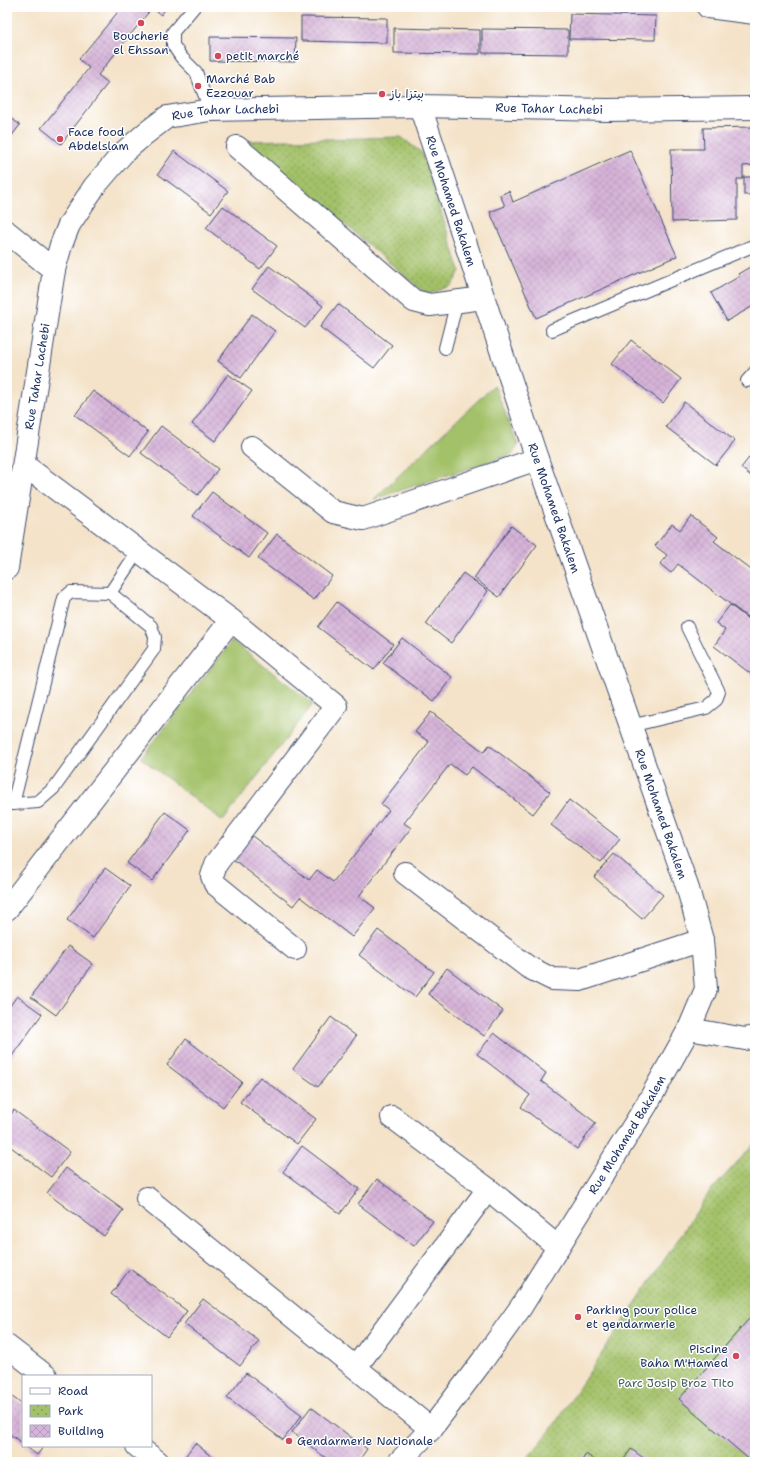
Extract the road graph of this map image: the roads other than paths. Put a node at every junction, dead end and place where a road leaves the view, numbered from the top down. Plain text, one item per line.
1 (194, 7) edge
2 (708, 7) edge
3 (755, 13) edge
4 (420, 106) junction
5 (755, 108) edge
6 (210, 110) junction
7 (237, 147) dead end
8 (7, 232) edge
9 (64, 236) junction
10 (755, 245) edge
11 (30, 251) junction
12 (54, 270) junction
13 (484, 298) junction
14 (457, 301) junction
15 (552, 330) dead end
16 (445, 348) dead end
17 (252, 447) dead end
18 (536, 460) junction
19 (24, 465) junction
20 (138, 550) junction
21 (7, 568) edge
22 (110, 593) junction
23 (231, 620) junction
24 (687, 627) dead end
25 (630, 726) junction
26 (10, 803) edge
27 (405, 873) dead end
28 (7, 909) edge
29 (702, 940) junction
30 (295, 949) dead end
31 (689, 1028) junction
32 (755, 1037) edge
33 (392, 1117) dead end
34 (488, 1189) junction
35 (147, 1198) dead end
36 (558, 1247) junction
37 (7, 1346) edge
38 (356, 1367) junction
39 (45, 1375) edge
40 (431, 1429) junction
41 (138, 1447) edge
42 (158, 1462) edge
43 (400, 1462) edge

1 - 6 lane
2 - 3 street
4 - 5 street, Rue Tahar Lachebi
4 - 6 street, Rue Tahar Lachebi
4 - 13 street, Rue Mohamed Bakalem
6 - 9 street, Rue Tahar Lachebi
7 - 14 street
8 - 11 street
9 - 11 street
9 - 12 street, Rue Tahar Lachebi
10 - 15 lane
11 - 12 street
12 - 19 street, Rue Tahar Lachebi
13 - 14 street
13 - 18 street, Rue Mohamed Bakalem
14 - 16 lane
17 - 18 street
18 - 25 street, Rue Mohamed Bakalem
19 - 20 street
19 - 21 street, Rue Tahar Lachebi
20 - 22 lane
20 - 23 street
22 - 26 lane
22 - 26 lane
23 - 28 street
23 - 30 street
24 - 25 lane
25 - 29 street, Rue Mohamed Bakalem
27 - 29 street
29 - 31 street, Rue Mohamed Bakalem
31 - 32 street
31 - 36 street, Rue Mohamed Bakalem
33 - 34 street
34 - 36 street
34 - 38 street
35 - 38 street
36 - 40 street, Rue Mohamed Bakalem
37 - 39 street
38 - 40 street
40 - 43 street, Rue Mohamed Bakalem
41 - 42 street

